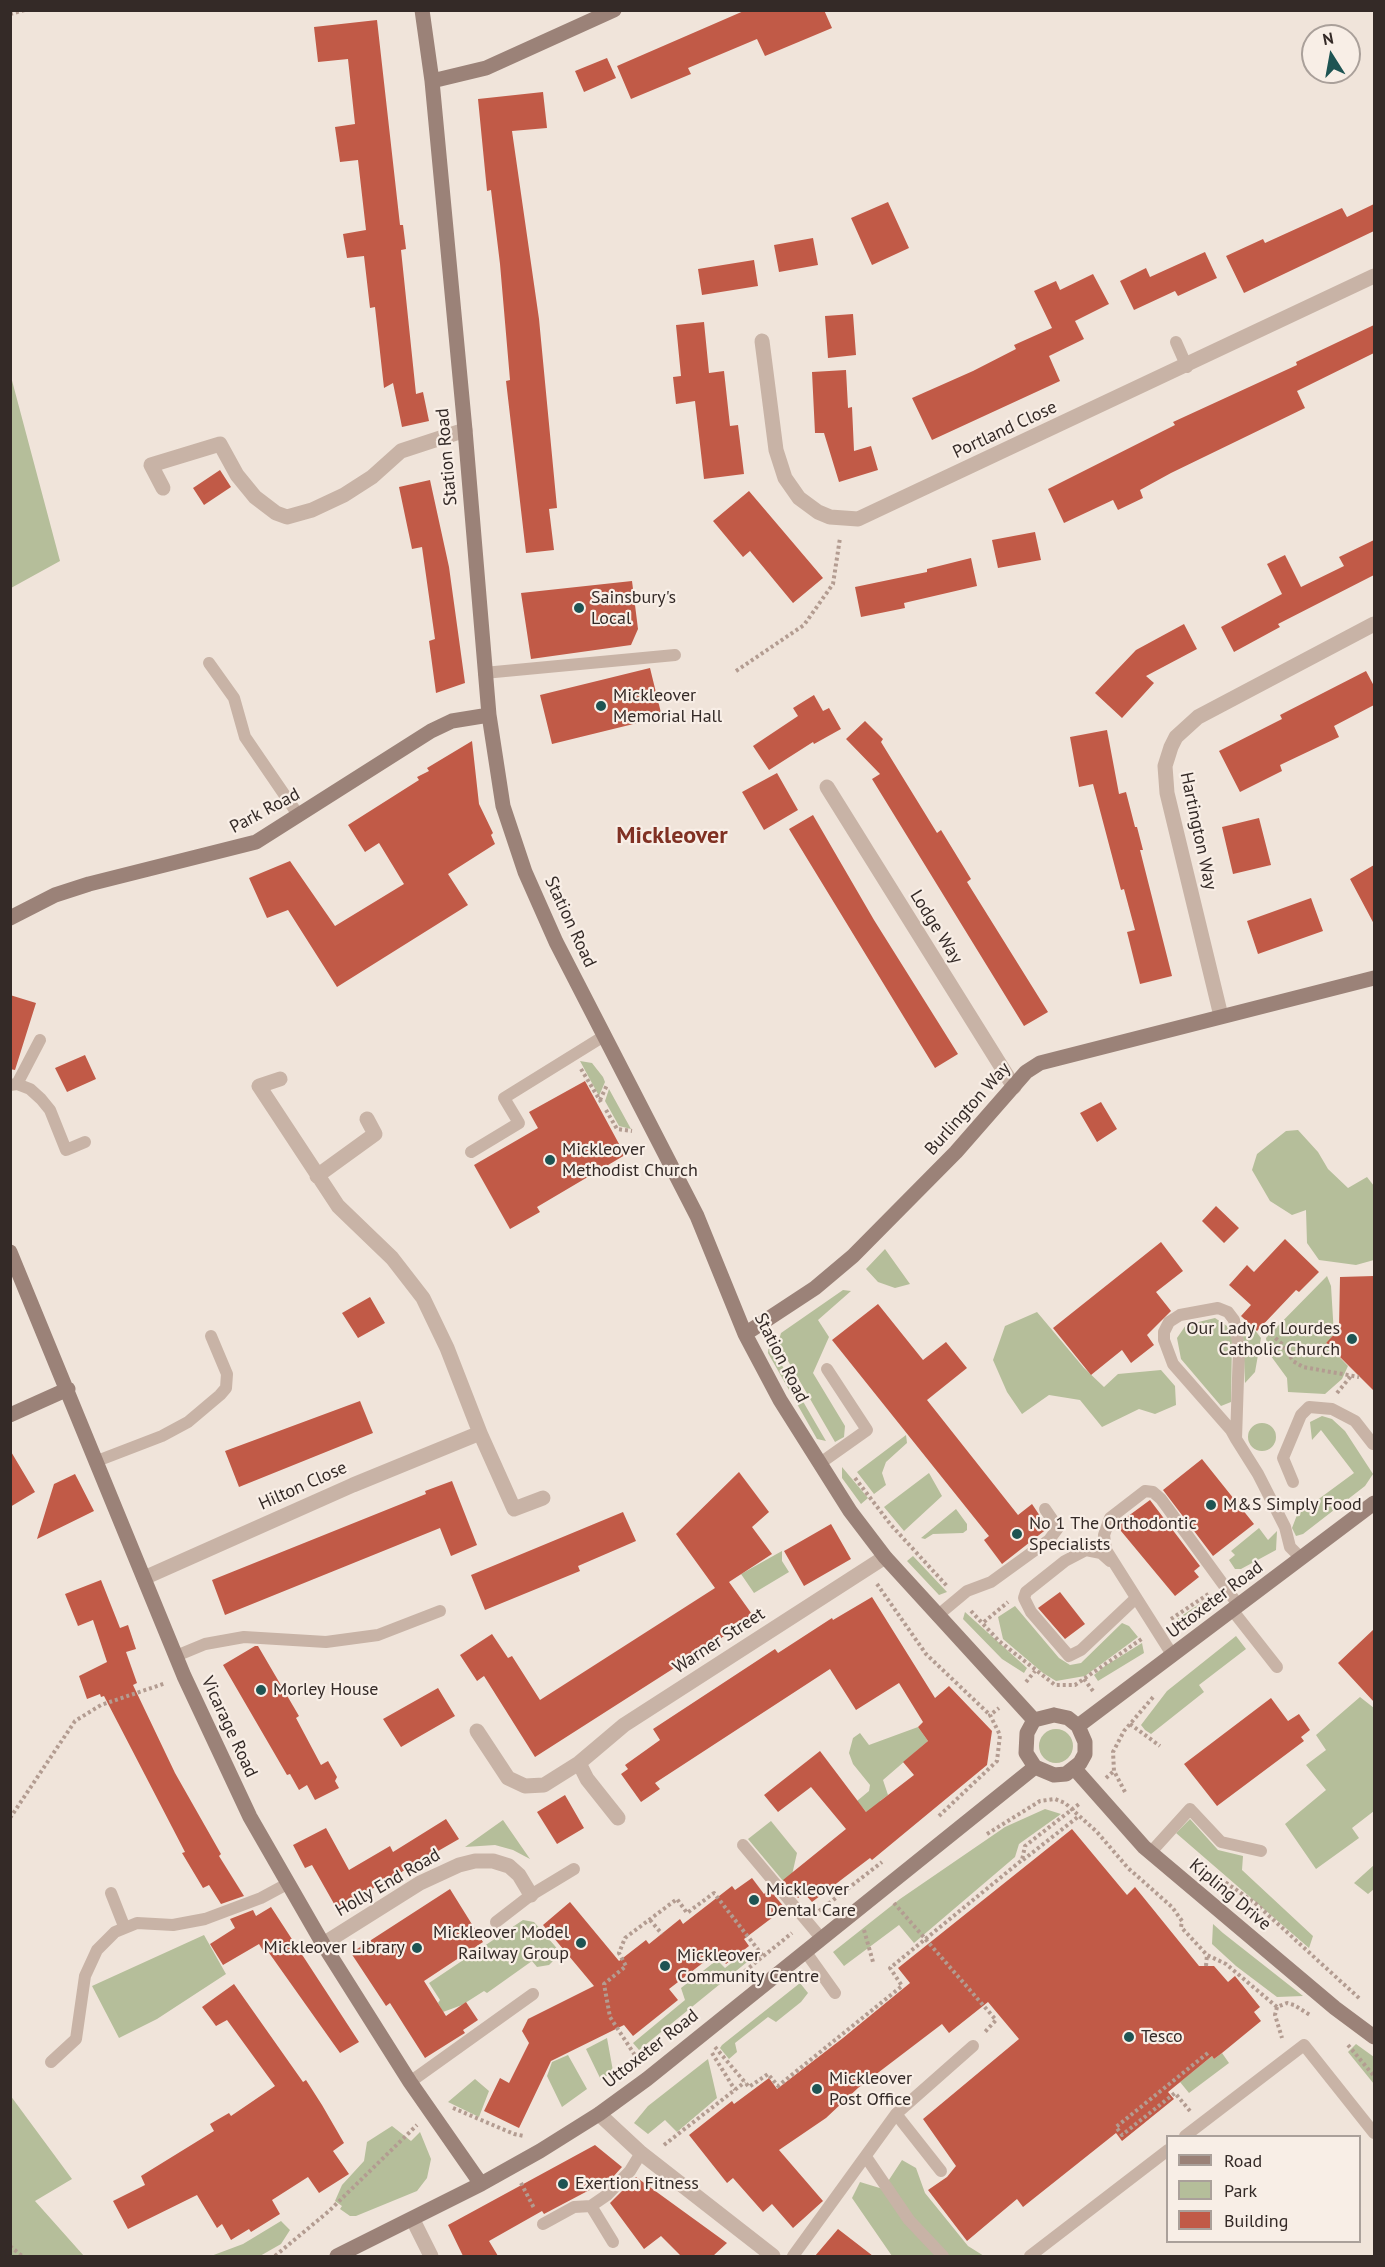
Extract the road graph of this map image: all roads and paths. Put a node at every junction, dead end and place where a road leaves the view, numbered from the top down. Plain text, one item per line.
1 (25, 10) edge
2 (422, 10) edge
3 (614, 10) edge
4 (10, 14) edge
5 (432, 81) junction
6 (1374, 276) edge
7 (762, 341) dead end
8 (1176, 342) dead end
9 (1187, 367) junction
10 (465, 430) junction
11 (163, 488) dead end
12 (843, 519) junction
13 (1374, 624) edge
14 (675, 655) dead end
15 (209, 663) dead end
16 (736, 671) dead end
17 (484, 673) junction
18 (489, 715) junction
19 (827, 787) dead end
20 (299, 816) junction
21 (10, 918) edge
22 (1374, 978) edge
23 (1221, 1016) junction
24 (604, 1036) junction
25 (40, 1040) dead end
26 (574, 1055) junction
27 (280, 1079) dead end
28 (14, 1084) edge
29 (607, 1085) dead end
30 (1014, 1087) junction
31 (606, 1110) dead end
32 (367, 1119) dead end
33 (636, 1131) dead end
34 (85, 1142) dead end
35 (471, 1152) dead end
36 (317, 1176) junction
37 (10, 1252) edge
38 (1262, 1326) dead end
39 (745, 1334) junction
40 (211, 1336) dead end
41 (827, 1369) dead end
42 (1359, 1377) dead end
43 (68, 1389) junction
44 (10, 1415) edge
45 (480, 1433) junction
46 (1236, 1439) junction
47 (1374, 1442) edge
48 (97, 1461) junction
49 (819, 1464) junction
50 (1293, 1482) dead end
51 (543, 1498) dead end
52 (1374, 1503) edge
53 (1045, 1509) dead end
54 (885, 1557) junction
55 (1301, 1558) junction
56 (1111, 1562) junction
57 (867, 1569) junction
58 (144, 1578) junction
59 (1026, 1592) junction
60 (1136, 1599) junction
61 (1236, 1609) junction
62 (440, 1611) dead end
63 (938, 1616) junction
64 (984, 1622) dead end
65 (176, 1656) junction
66 (1173, 1656) junction
67 (1277, 1667) dead end
68 (184, 1676) junction
69 (1013, 1697) junction
70 (990, 1714) junction
71 (1034, 1720) junction
72 (1130, 1724) dead end
73 (1078, 1726) junction
74 (477, 1731) dead end
75 (1124, 1731) dead end
76 (1160, 1746) dead end
77 (579, 1763) junction
78 (1035, 1767) junction
79 (1074, 1768) junction
80 (1114, 1771) junction
81 (1093, 1791) junction
82 (1130, 1798) dead end
83 (1073, 1809) junction
84 (1079, 1816) junction
85 (10, 1818) edge
86 (618, 1818) dead end
87 (932, 1822) dead end
88 (986, 1834) dead end
89 (743, 1845) dead end
90 (1261, 1851) dead end
91 (1150, 1852) junction
92 (887, 1857) dead end
93 (1022, 1860) junction
94 (574, 1869) dead end
95 (1212, 1878) dead end
96 (287, 1884) junction
97 (111, 1893) dead end
98 (899, 1894) dead end
99 (531, 1895) junction
100 (650, 1920) junction
101 (807, 1921) junction
102 (496, 1922) dead end
103 (863, 1923) dead end
104 (124, 1926) junction
105 (662, 1934) dead end
106 (821, 1938) junction
107 (925, 1939) junction
108 (323, 1944) junction
109 (805, 1951) junction
110 (1207, 1955) junction
111 (763, 1956) junction
112 (873, 1962) dead end
113 (1206, 1966) dead end
114 (738, 1977) dead end
115 (835, 1993) dead end
116 (532, 1994) dead end
117 (1366, 2004) dead end
118 (1277, 2007) junction
119 (1335, 2008) junction
120 (703, 2033) junction
121 (1374, 2037) edge
122 (1345, 2042) dead end
123 (973, 2046) joint
124 (711, 2051) dead end
125 (1209, 2052) dead end
126 (646, 2053) dead end
127 (1293, 2054) junction
128 (638, 2060) junction
129 (51, 2062) dead end
130 (632, 2065) dead end
131 (1374, 2076) edge
132 (410, 2082) junction
133 (745, 2082) junction
134 (735, 2090) junction
135 (721, 2100) junction
136 (725, 2106) dead end
137 (430, 2112) junction
138 (599, 2114) junction
139 (896, 2114) junction
140 (1201, 2124) junction
141 (1374, 2133) edge
142 (1186, 2135) edge
143 (527, 2136) dead end
144 (664, 2145) dead end
145 (1166, 2151) edge
146 (641, 2153) junction
147 (866, 2157) junction
148 (514, 2166) junction
149 (941, 2171) dead end
150 (481, 2184) junction
151 (591, 2206) junction
152 (413, 2220) junction
153 (543, 2224) joint
154 (614, 2242) dead end
155 (10, 2246) edge
156 (22, 2256) edge
157 (275, 2256) edge
158 (337, 2256) edge
159 (431, 2256) edge
160 (773, 2256) edge
161 (793, 2256) edge
162 (943, 2256) edge
163 (1030, 2256) edge

1 - 4 path
2 - 5 street, Station Road
3 - 5 street
5 - 10 street, Station Road
6 - 9 street, Portland Close
7 - 12 street, Portland Close
8 - 9 lane
9 - 12 street, Portland Close
10 - 11 street
10 - 17 street, Station Road
12 - 16 path
13 - 23 street, Hartington Way
14 - 17 lane
15 - 20 lane
17 - 18 street, Station Road
18 - 20 street, Park Road
18 - 24 street, Station Road
19 - 30 street, Lodge Way
20 - 21 street, Park Road
22 - 23 street, Burlington Way
23 - 30 street, Burlington Way
24 - 26 lane
24 - 39 street, Station Road
25 - 28 lane
26 - 29 path
26 - 35 lane
27 - 36 street
28 - 34 lane
30 - 39 street, Burlington Way
31 - 33 path
32 - 36 street
36 - 45 street
37 - 43 street, Vicarage Road
38 - 42 path
39 - 49 street, Station Road
40 - 48 lane
41 - 49 lane
43 - 44 street
43 - 48 street, Vicarage Road
45 - 51 street
45 - 58 street, Hilton Close
46 - 46 lane
46 - 55 lane
47 - 50 lane
48 - 58 street, Vicarage Road
49 - 54 street, Station Road
52 - 55 street, Uttoxeter Road
53 - 63 lane
54 - 57 street, Warner Street
54 - 63 street, Station Road
55 - 61 street, Uttoxeter Road
56 - 59 lane
56 - 60 lane
56 - 61 lane
57 - 70 path
57 - 77 street, Warner Street
58 - 65 street, Vicarage Road
59 - 60 lane
59 - 64 path
60 - 66 lane
61 - 66 street, Uttoxeter Road
61 - 67 lane
62 - 65 lane
63 - 69 street, Station Road
65 - 68 street, Vicarage Road
66 - 73 street, Uttoxeter Road
68 - 85 path
68 - 96 street, Vicarage Road
69 - 70 path
69 - 71 street, Station Road
70 - 87 path
71 - 73 street
71 - 78 street
72 - 76 path
73 - 79 street
74 - 77 street, Warner Street
75 - 80 path
77 - 86 street
78 - 79 street
78 - 106 street, Uttoxeter Road
79 - 81 street, Kipling Drive
80 - 81 path
80 - 82 path
81 - 83 path
81 - 91 street, Kipling Drive
83 - 84 path
83 - 88 path
83 - 93 path
84 - 93 path
84 - 110 path
89 - 101 lane
90 - 91 lane
91 - 119 street, Kipling Drive
92 - 101 path
93 - 107 path
94 - 99 lane
95 - 117 path
96 - 104 lane
96 - 108 street, Vicarage Road
97 - 104 lane
98 - 107 path
99 - 102 lane
99 - 108 street, Holly End Road
100 - 105 path
100 - 111 path
100 - 128 path
101 - 106 lane
101 - 111 path
103 - 112 path
104 - 129 lane
106 - 109 street, Uttoxeter Road
107 - 123 path
107 - 133 path
108 - 132 street, Vicarage Road
109 - 115 lane
109 - 120 street, Uttoxeter Road
110 - 113 path
110 - 118 path
111 - 114 path
116 - 132 lane
118 - 119 path
118 - 127 path
119 - 121 street, Kipling Drive
120 - 133 path
120 - 138 street, Uttoxeter Road
122 - 131 path
123 - 139 lane
124 - 134 path
125 - 140 path
126 - 128 path
127 - 140 lane
127 - 141 lane
128 - 130 path
132 - 137 street, Vicarage Road
133 - 134 path
134 - 135 path
135 - 136 path
135 - 144 path
137 - 143 path
137 - 150 street, Vicarage Road
137 - 157 path
138 - 146 street
138 - 148 street, Uttoxeter Road
139 - 147 lane
139 - 149 lane
140 - 142 lane
145 - 163 lane
146 - 151 lane
146 - 160 street
147 - 161 lane
147 - 162 lane
148 - 150 street, Uttoxeter Road
148 - 153 path
150 - 152 street, Uttoxeter Road
151 - 153 lane
151 - 154 lane
152 - 158 street, Uttoxeter Road
152 - 159 street
155 - 156 path

